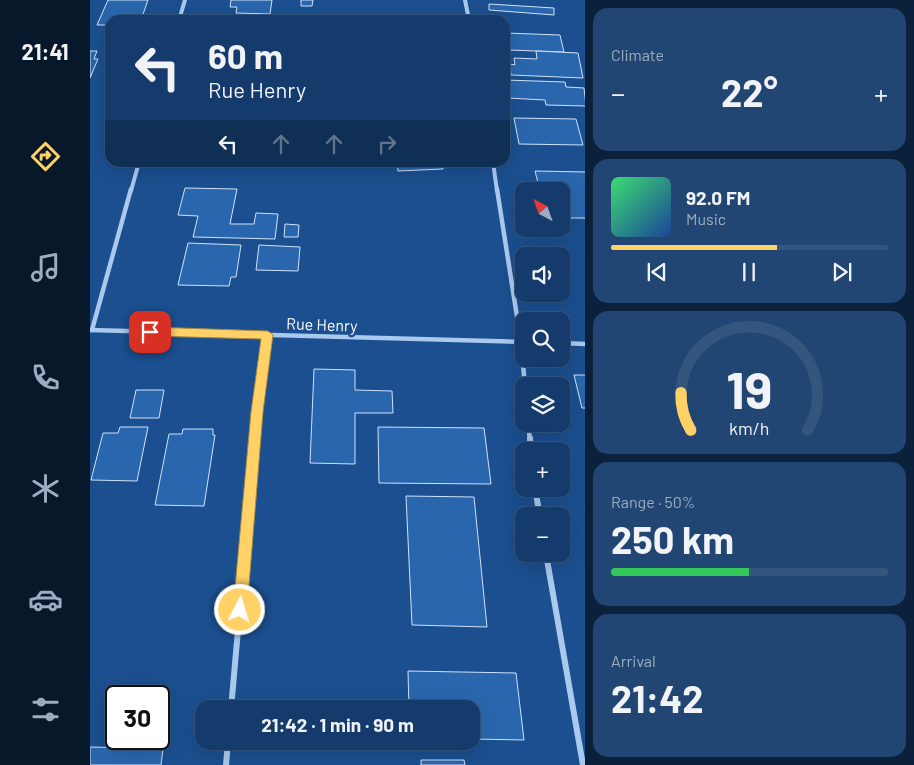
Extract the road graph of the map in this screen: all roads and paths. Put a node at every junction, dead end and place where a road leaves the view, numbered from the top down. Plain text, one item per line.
1 (185, 0) edge
2 (466, 0) edge
3 (180, 15) edge
4 (468, 15) edge
5 (138, 167) edge
6 (494, 167) edge
7 (517, 312) edge
8 (91, 330) edge
9 (268, 335) junction
10 (515, 342) edge
11 (570, 343) edge
12 (585, 344) edge
13 (547, 562) edge
14 (232, 700) edge
15 (227, 750) edge
16 (226, 765) edge
17 (583, 765) edge

1 - 3 street
2 - 4 street
5 - 8 street
6 - 7 street
8 - 9 street, Rue Henry
9 - 10 street, Rue Henry
9 - 14 street
11 - 12 street
13 - 17 street
15 - 16 street

